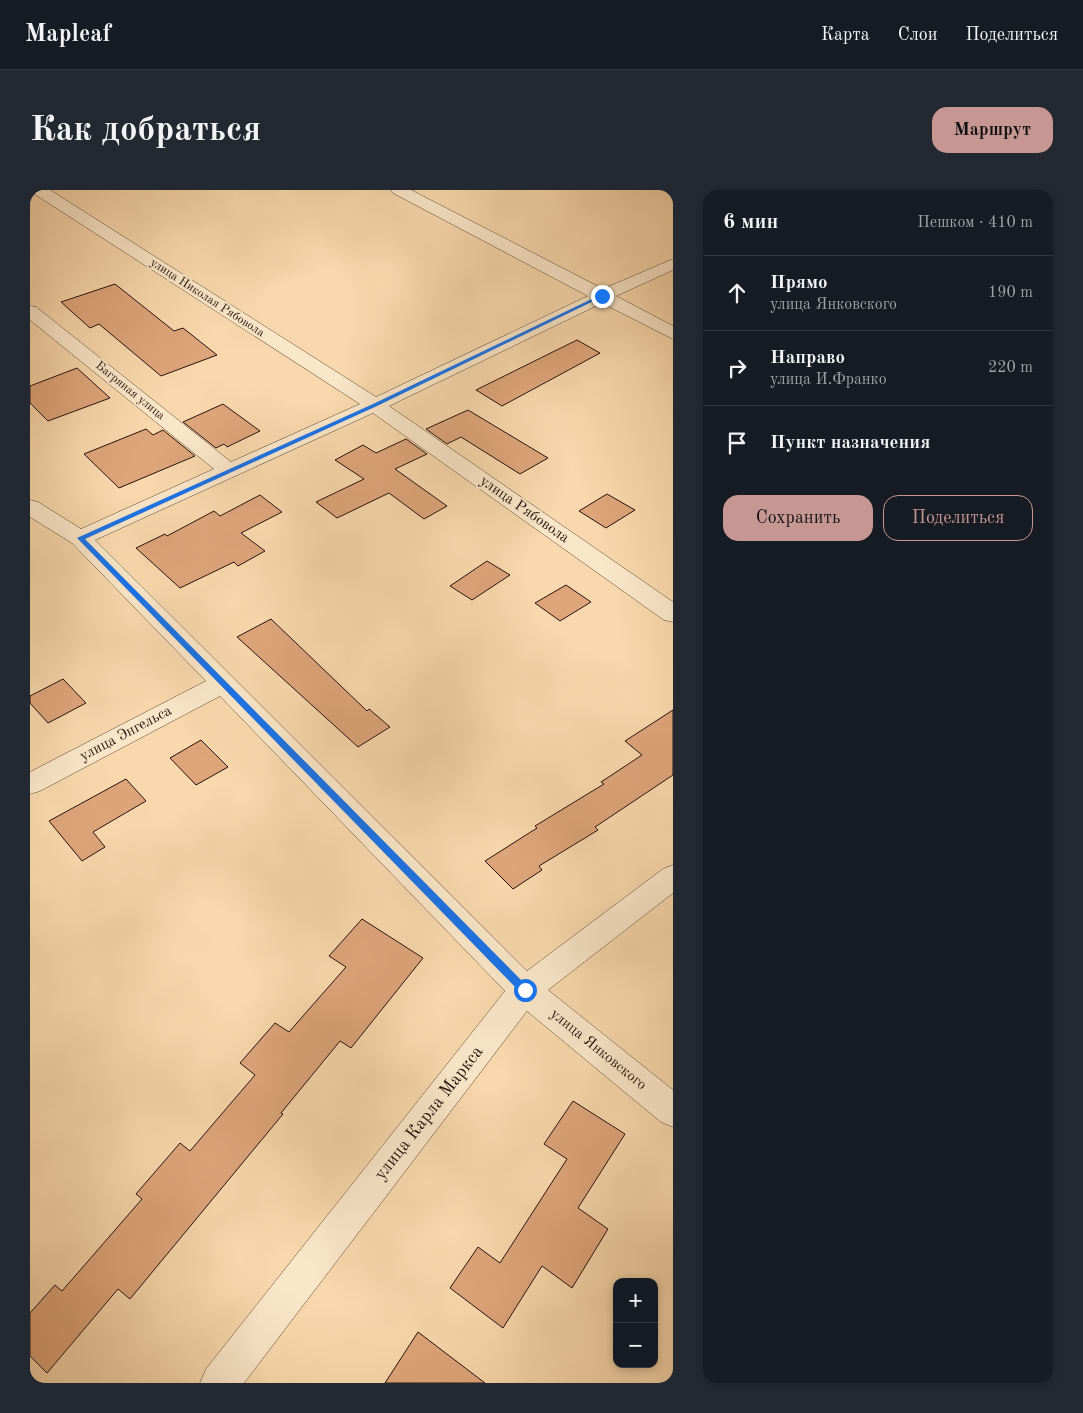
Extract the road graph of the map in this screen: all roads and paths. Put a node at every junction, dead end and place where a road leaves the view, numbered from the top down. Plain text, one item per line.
1 (39, 190) edge
2 (399, 190) edge
3 (673, 264) edge
4 (602, 296) junction
5 (30, 311) edge
6 (673, 333) edge
7 (375, 405) junction
8 (230, 471) junction
9 (30, 508) edge
10 (80, 538) junction
11 (673, 614) edge
12 (222, 684) junction
13 (30, 784) edge
14 (673, 877) edge
15 (525, 990) junction
16 (673, 1111) edge
17 (220, 1383) edge

1 - 7 street, улица Николая Рябовола
2 - 4 street
3 - 4 street
4 - 6 street
4 - 7 street
5 - 8 street, Багряная улица
7 - 8 street
7 - 11 street, улица Рябовола
8 - 10 street
9 - 10 street, улица Янковского
10 - 12 street, улица Янковского
12 - 13 street, улица Энгельса
12 - 15 street, улица Янковского
14 - 15 street, улица Карла Маркса
15 - 16 street, улица Янковского
15 - 17 street, улица Карла Маркса

